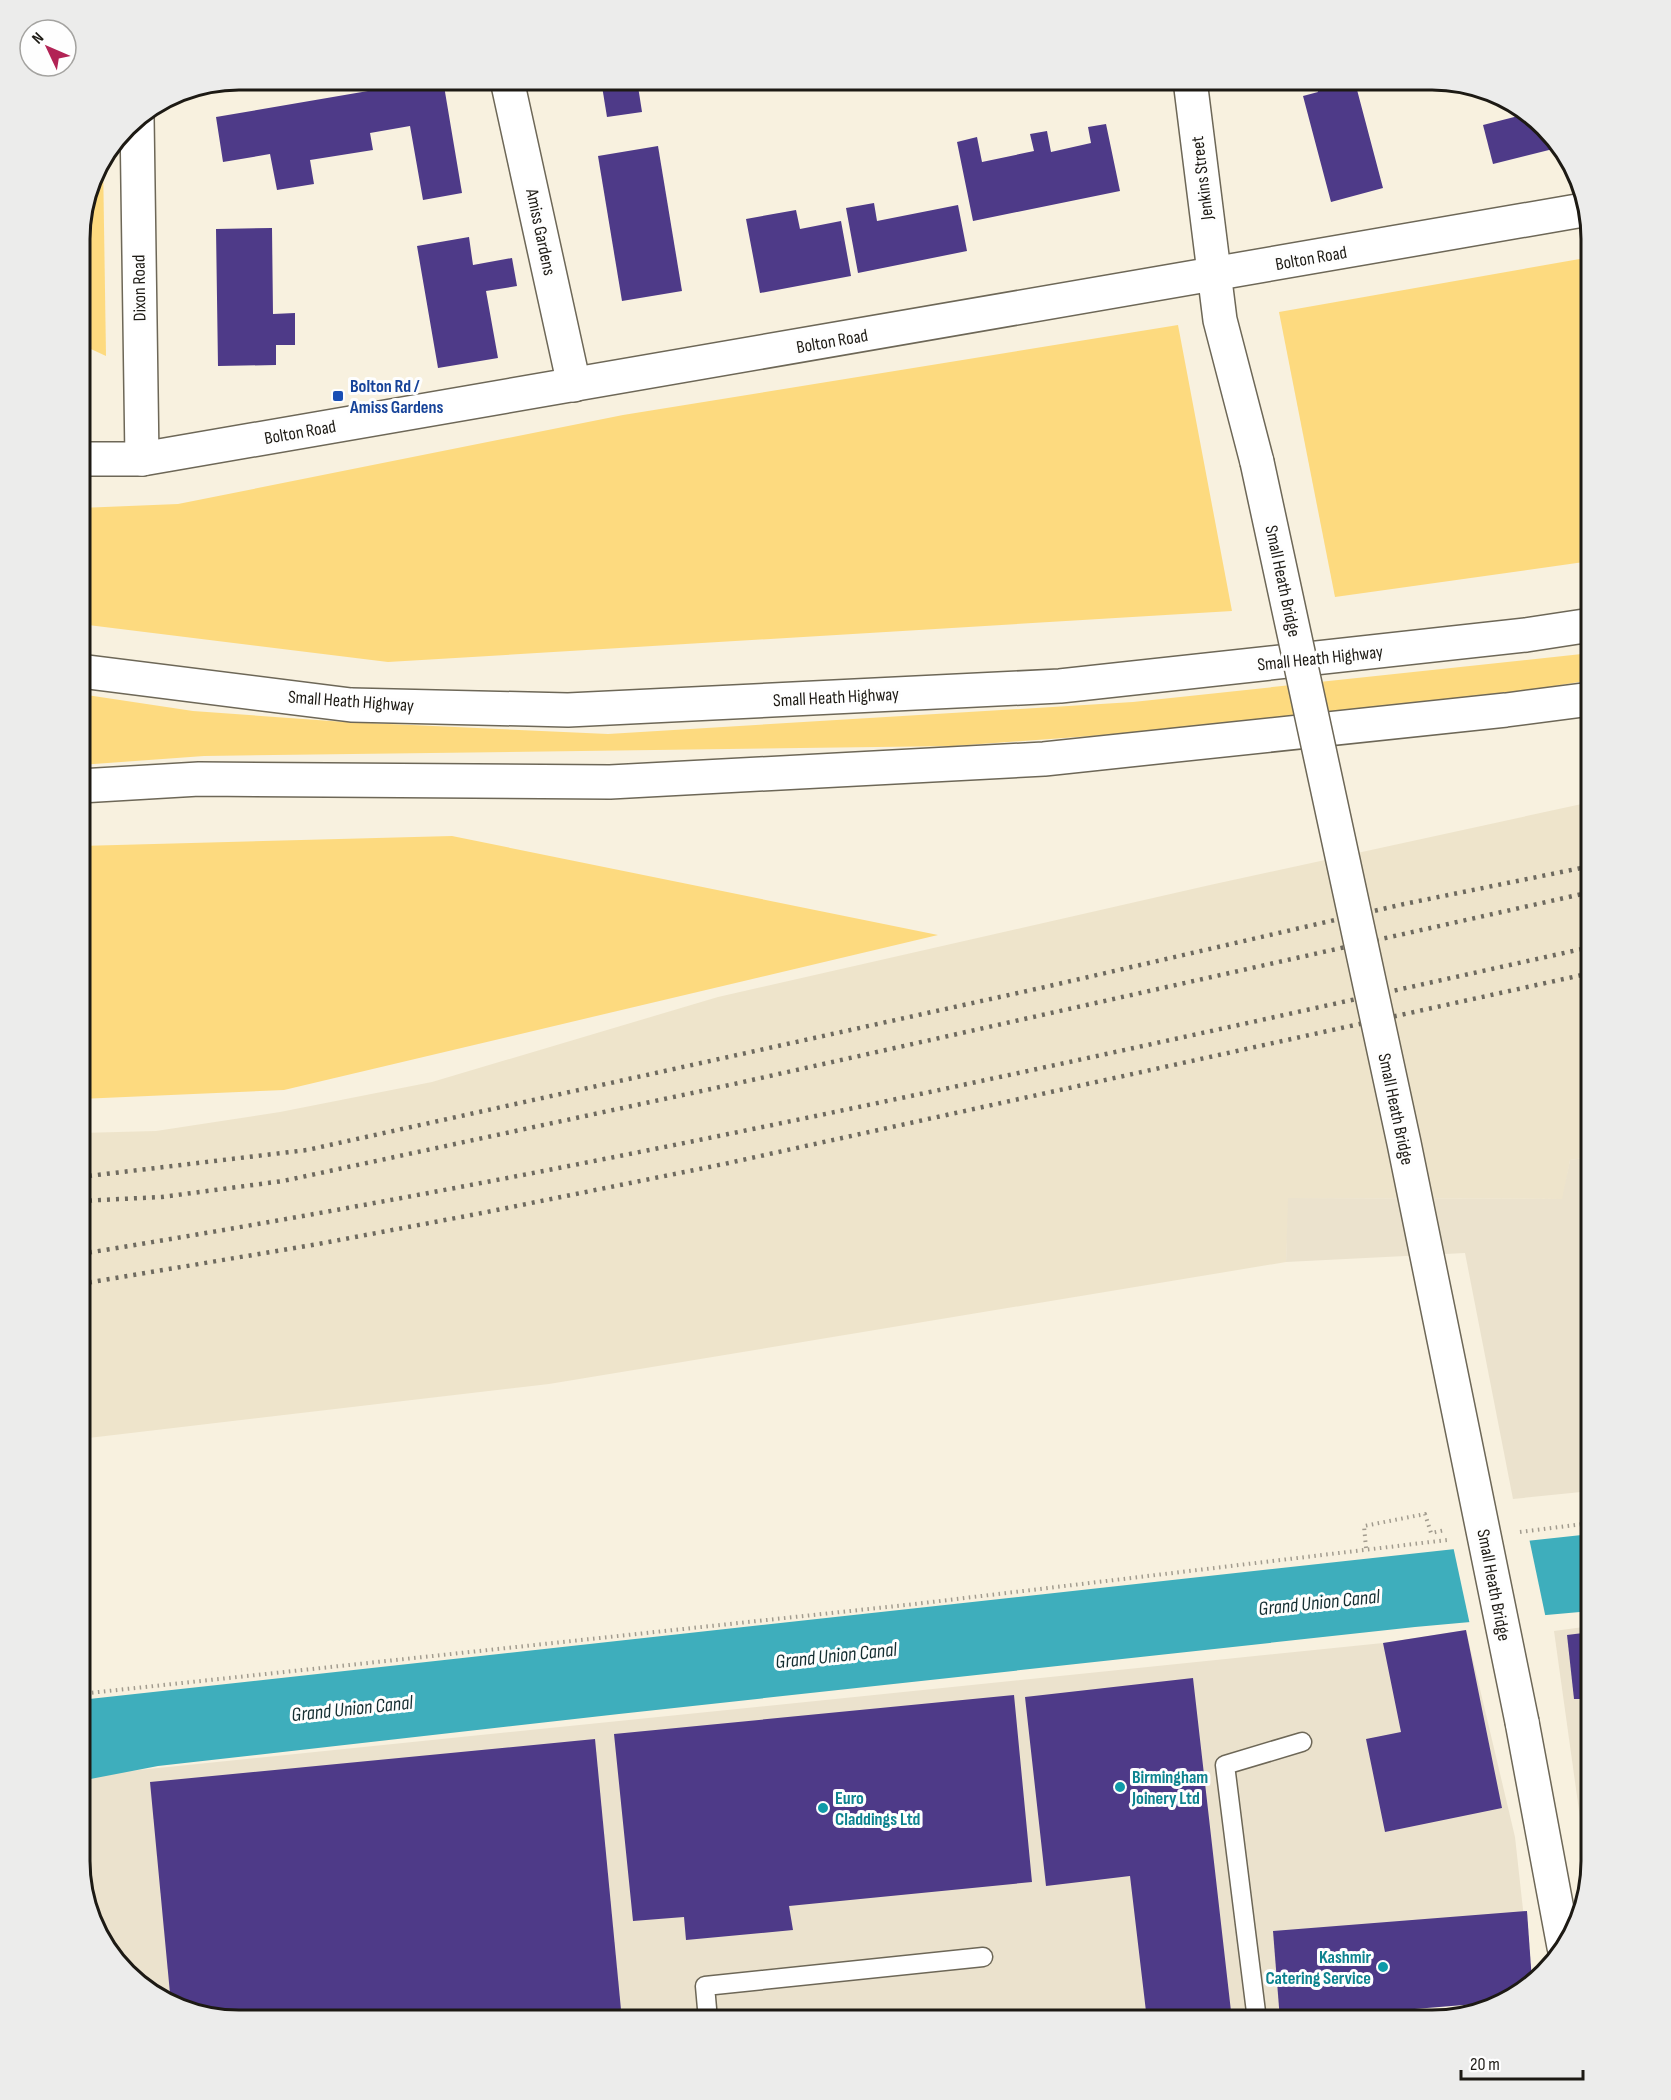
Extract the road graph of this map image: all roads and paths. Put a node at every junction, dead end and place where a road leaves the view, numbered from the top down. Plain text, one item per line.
1 (510, 90) edge
2 (1191, 90) edge
3 (136, 132) edge
4 (1578, 211) edge
5 (1216, 275) junction
6 (574, 385) junction
7 (90, 459) edge
8 (142, 459) junction
9 (1581, 627) edge
10 (90, 672) edge
11 (1581, 700) edge
12 (90, 785) edge
13 (1581, 1525) edge
14 (1443, 1530) dead end
15 (1513, 1532) dead end
16 (1456, 1539) dead end
17 (1366, 1549) junction
18 (90, 1693) edge
19 (1302, 1742) dead end
20 (1562, 1934) edge
21 (983, 1957) dead end
22 (707, 2010) edge
23 (1256, 2010) edge

1 - 6 main road, Amiss Gardens
2 - 5 main road, Jenkins Street
3 - 8 main road, Dixon Road
4 - 5 main road, Bolton Road
5 - 6 main road, Bolton Road
5 - 20 main road, Small Heath Bridge, bridge
6 - 8 main road, Bolton Road
7 - 8 main road, Bolton Road
9 - 10 main road, Small Heath Highway
11 - 12 main road
13 - 15 path
14 - 17 path
16 - 17 path
17 - 18 path
19 - 23 lane
21 - 22 lane

